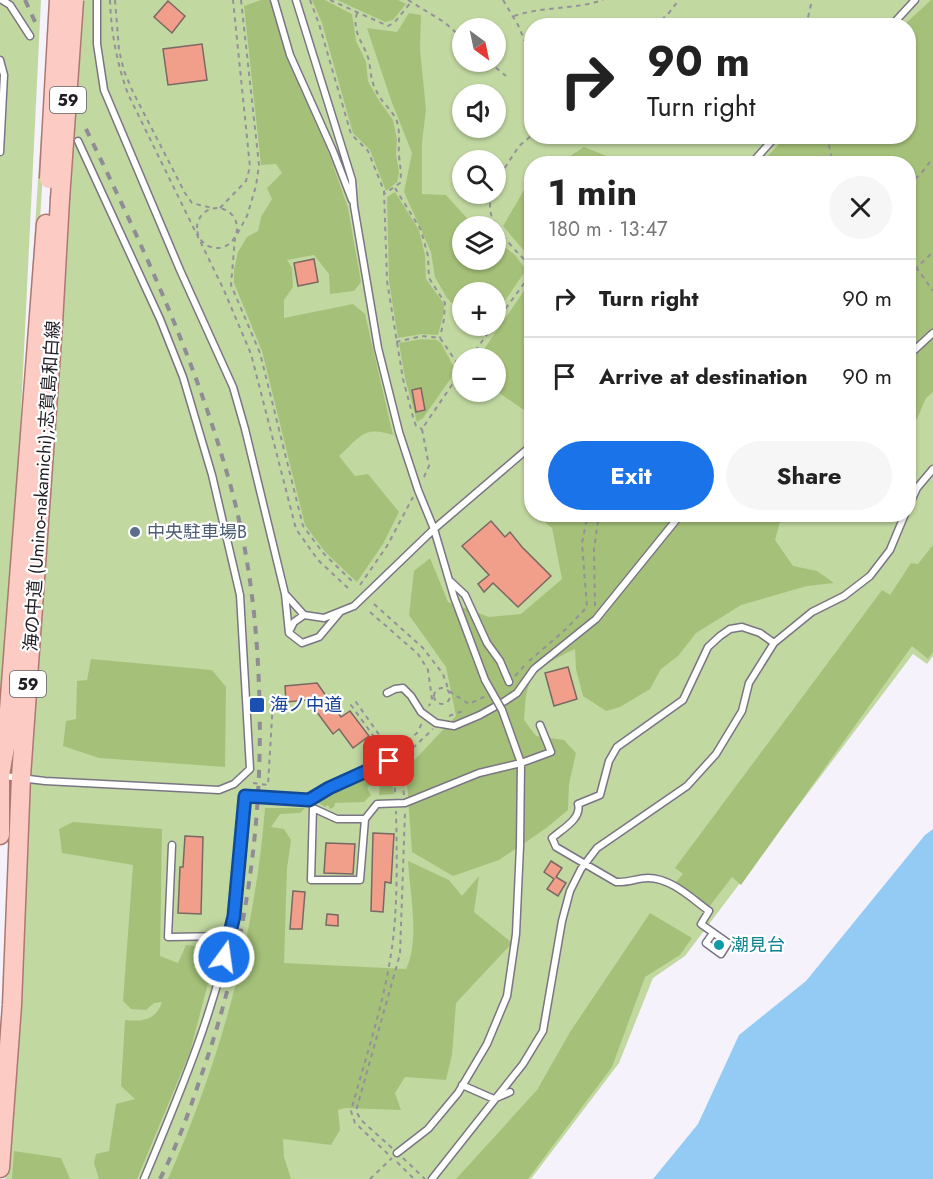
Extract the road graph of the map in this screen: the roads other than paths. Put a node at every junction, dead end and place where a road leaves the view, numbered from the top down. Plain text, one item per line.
1 (2, 0) edge
2 (59, 0) edge
3 (74, 0) edge
4 (97, 0) edge
5 (274, 0) edge
6 (296, 0) edge
7 (915, 0) edge
8 (898, 18) edge
9 (30, 36) dead end
10 (0, 60) edge
11 (78, 141) dead end
12 (769, 144) edge
13 (0, 152) edge
14 (758, 156) edge
15 (54, 199) junction
16 (354, 206) junction
17 (933, 333) edge
18 (916, 349) edge
19 (524, 452) edge
20 (933, 469) edge
21 (916, 490) edge
22 (675, 522) edge
23 (902, 522) edge
24 (434, 529) junction
25 (449, 580) junction
26 (285, 594) junction
27 (340, 612) junction
28 (304, 615) junction
29 (289, 633) junction
30 (774, 643) junction
31 (509, 682) road end
32 (387, 693) dead end
33 (540, 725) dead end
34 (390, 761) road end
35 (521, 764) junction
36 (0, 776) edge
37 (21, 777) junction
38 (309, 800) junction
39 (313, 808) junction
40 (365, 819) junction
41 (0, 835) edge
42 (172, 845) dead end
43 (585, 863) junction
44 (713, 933) dead end
45 (229, 936) junction
46 (462, 1085) junction
47 (510, 1092) dead end
48 (494, 1100) junction
49 (394, 1155) road end
50 (0, 1168) edge
51 (144, 1179) edge
52 (432, 1179) edge

1 - 9 lane
2 - 15 main road, 59, bridge
3 - 15 main road, 59, bridge
4 - 26 lane
5 - 16 lane
6 - 16 lane
7 - 8 lane
10 - 13 lane
11 - 37 lane
12 - 14 lane
15 - 36 main road, 海の中道 (Umino-nakamichi);志賀島和白線 / 59
15 - 37 main road, 海の中道 (Umino-nakamichi);志賀島和白線 / 59
16 - 24 lane
17 - 18 lane
19 - 24 lane
20 - 21 lane
22 - 32 lane
23 - 30 lane
24 - 25 lane
24 - 27 lane
25 - 31 lane
25 - 35 lane, bridge
26 - 28 lane
26 - 29 lane
27 - 28 lane
27 - 29 lane
28 - 29 lane
30 - 43 lane
30 - 43 lane
33 - 35 lane
34 - 38 lane
35 - 40 lane
35 - 46 lane
36 - 37 lane
36 - 41 main road, 海の中道 (Umino-nakamichi);志賀島和白線 / 59
37 - 50 main road, 海の中道 (Umino-nakamichi);志賀島和白線 / 59
38 - 39 lane
38 - 45 lane
39 - 40 lane
39 - 40 lane
42 - 45 lane
43 - 44 lane
43 - 48 lane
45 - 51 lane
46 - 48 lane
46 - 49 lane
47 - 48 lane
48 - 52 lane

